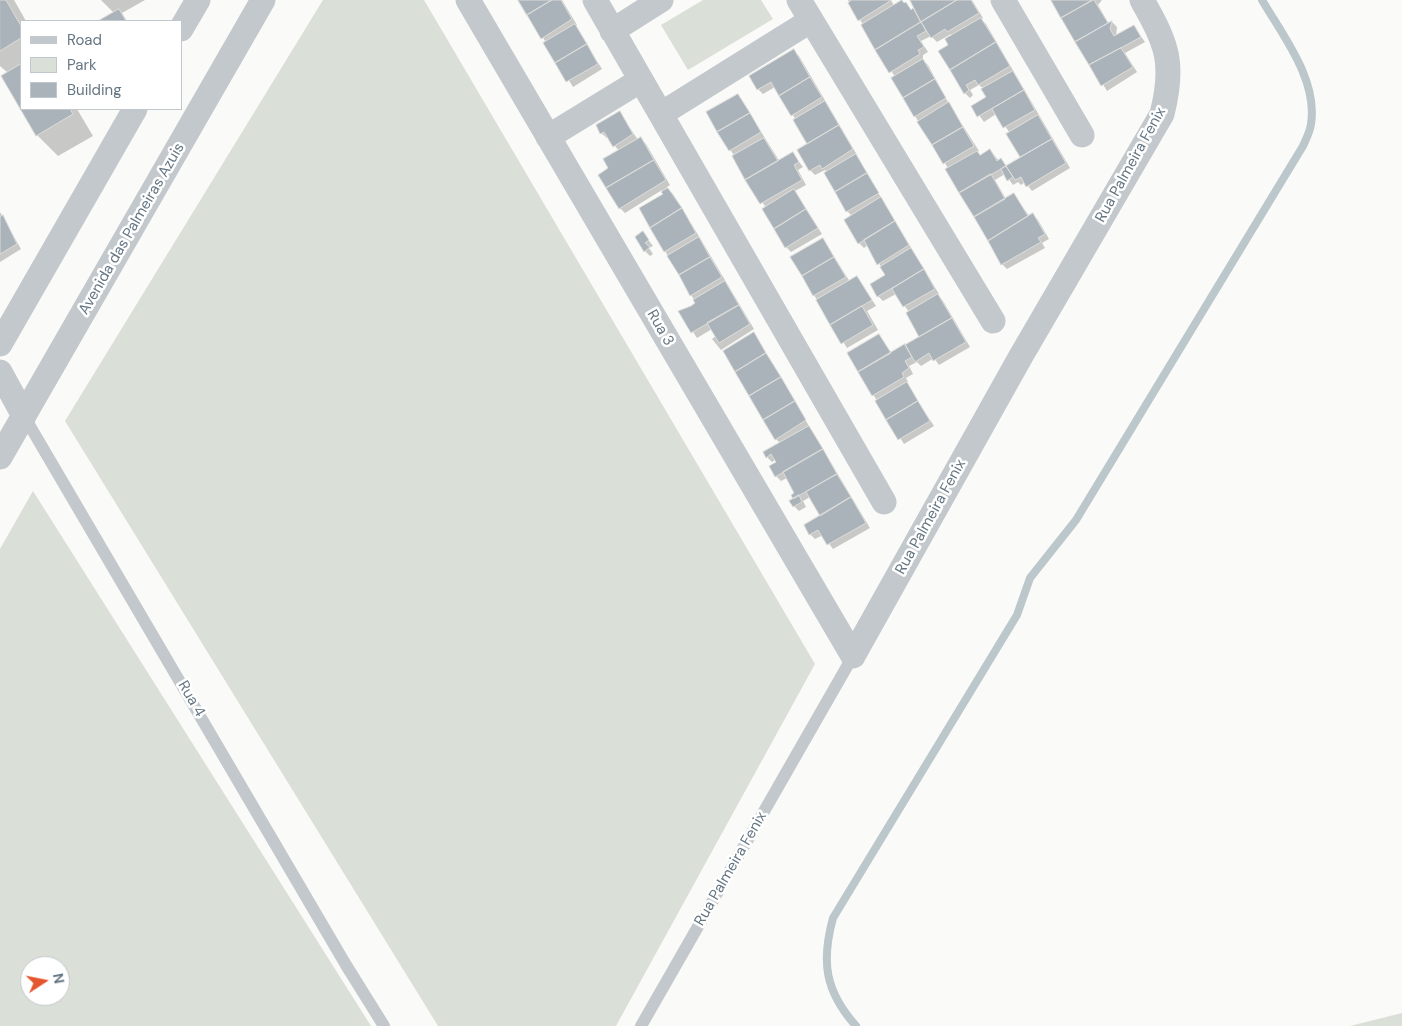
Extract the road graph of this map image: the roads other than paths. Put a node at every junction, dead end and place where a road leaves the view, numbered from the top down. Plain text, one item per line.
1 (198, 0) edge
2 (264, 0) edge
3 (468, 0) edge
4 (595, 0) edge
5 (661, 0) edge
6 (1003, 0) edge
7 (1142, 0) edge
8 (804, 10) edge
9 (182, 27) edge
10 (612, 31) junction
11 (641, 80) junction
12 (134, 110) edge
13 (661, 114) junction
14 (1082, 135) dead end
15 (548, 137) junction
16 (993, 321) dead end
17 (0, 344) edge
18 (0, 372) edge
19 (24, 416) junction
20 (0, 457) edge
21 (884, 502) dead end
22 (853, 656) junction
23 (384, 1026) edge
24 (641, 1026) edge

1 - 9 street
2 - 19 street, Avenida das Palmeiras Azuis
3 - 15 street, Rua 3
4 - 10 street
5 - 10 street
6 - 14 street
7 - 22 street, Rua Palmeira Fenix
8 - 13 street
8 - 16 street
10 - 11 street
11 - 13 street
11 - 15 street
12 - 17 street
13 - 21 street
15 - 22 street, Rua 3
18 - 19 street, Rua 4
19 - 20 street, Avenida das Palmeiras Azuis
19 - 23 lane, Rua 4
22 - 24 lane, Rua Palmeira Fenix

